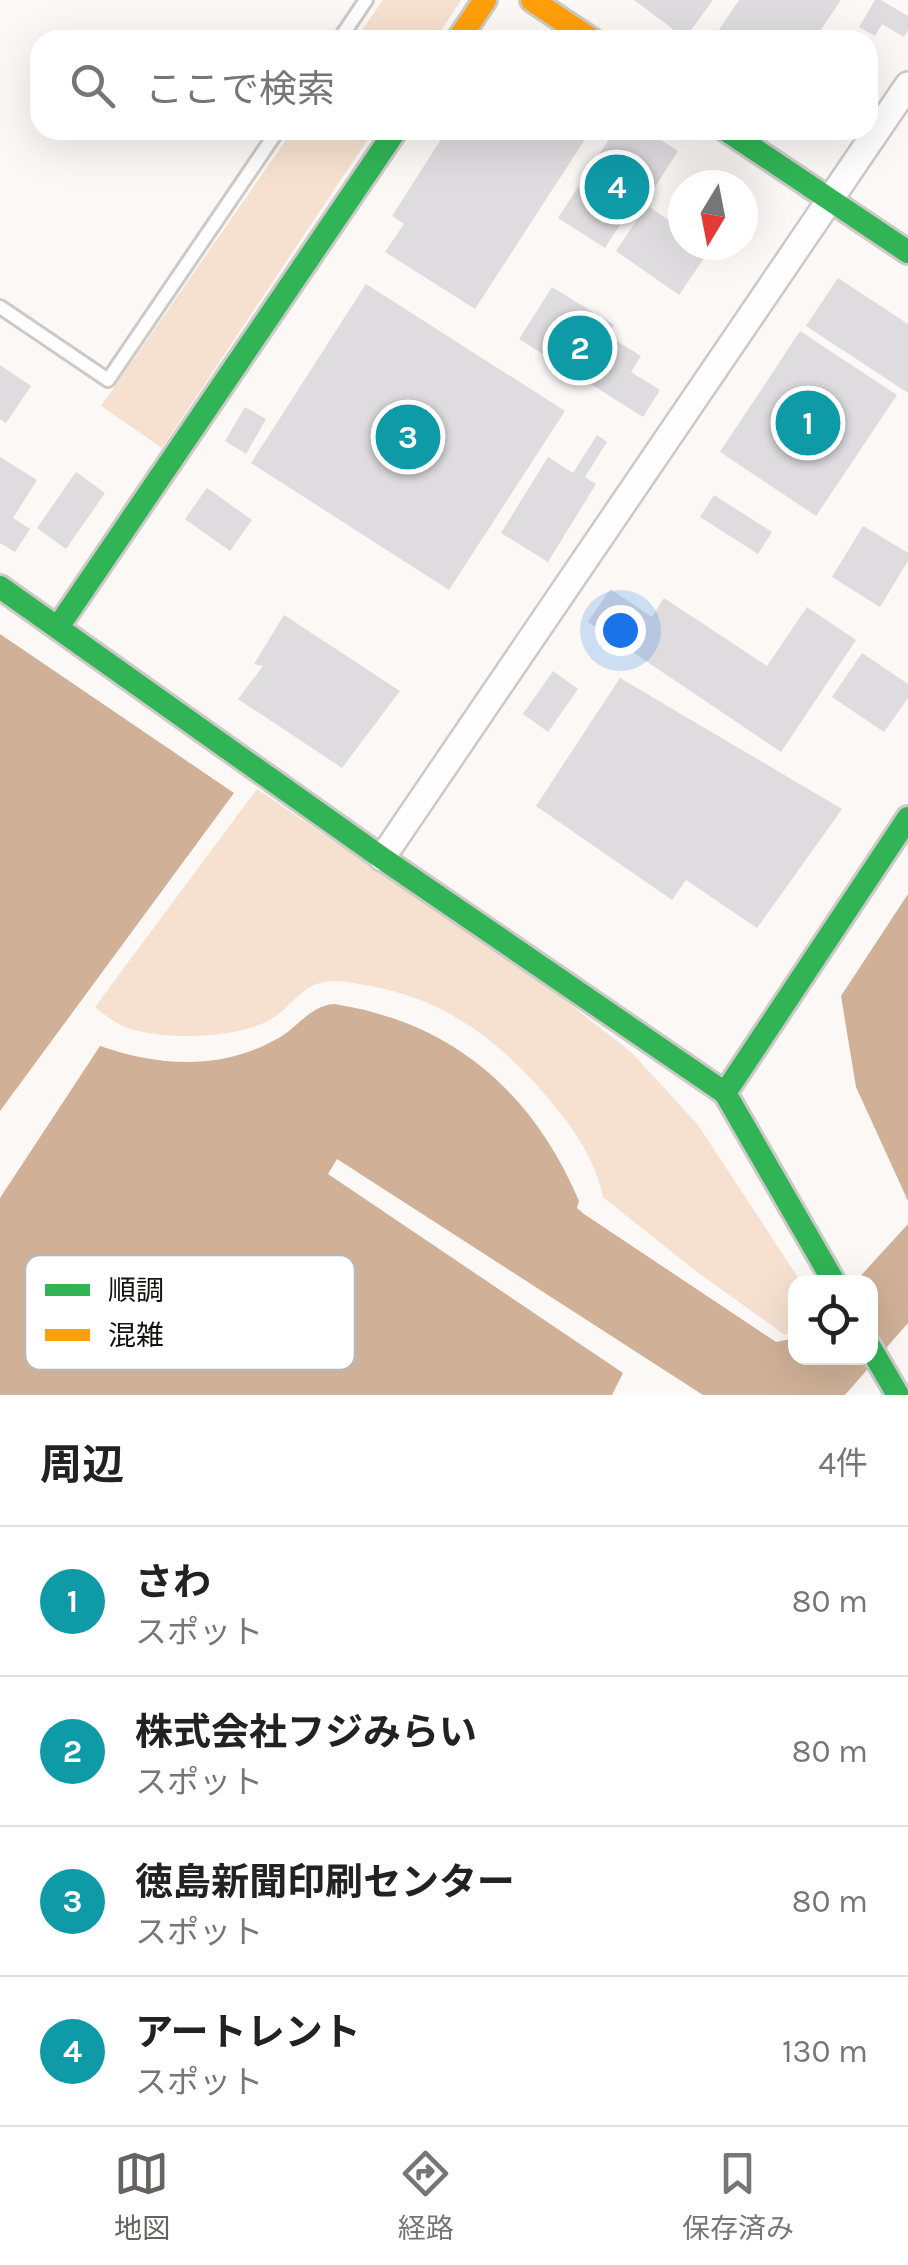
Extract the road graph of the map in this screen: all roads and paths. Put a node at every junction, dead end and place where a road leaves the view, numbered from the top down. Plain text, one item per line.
1 (366, 0) edge
2 (485, 0) edge
3 (532, 0) edge
4 (346, 30) edge
5 (465, 30) edge
6 (577, 30) edge
7 (908, 85) edge
8 (878, 129) edge
9 (271, 140) edge
10 (389, 140) edge
11 (741, 140) edge
12 (871, 140) edge
13 (830, 200) junction
14 (908, 252) edge
15 (0, 306) edge
16 (0, 587) edge
17 (58, 627) junction
18 (908, 818) edge
19 (382, 858) junction
20 (725, 1093) junction
21 (830, 1275) edge
22 (878, 1360) edge
23 (898, 1395) edge

1 - 4 lane
2 - 5 street
3 - 6 street
7 - 8 street
9 - 15 lane
10 - 17 street
11 - 13 street
12 - 13 street
13 - 14 street
13 - 19 street
16 - 17 street
17 - 19 street
18 - 20 street
19 - 20 street
20 - 21 street
22 - 23 street

